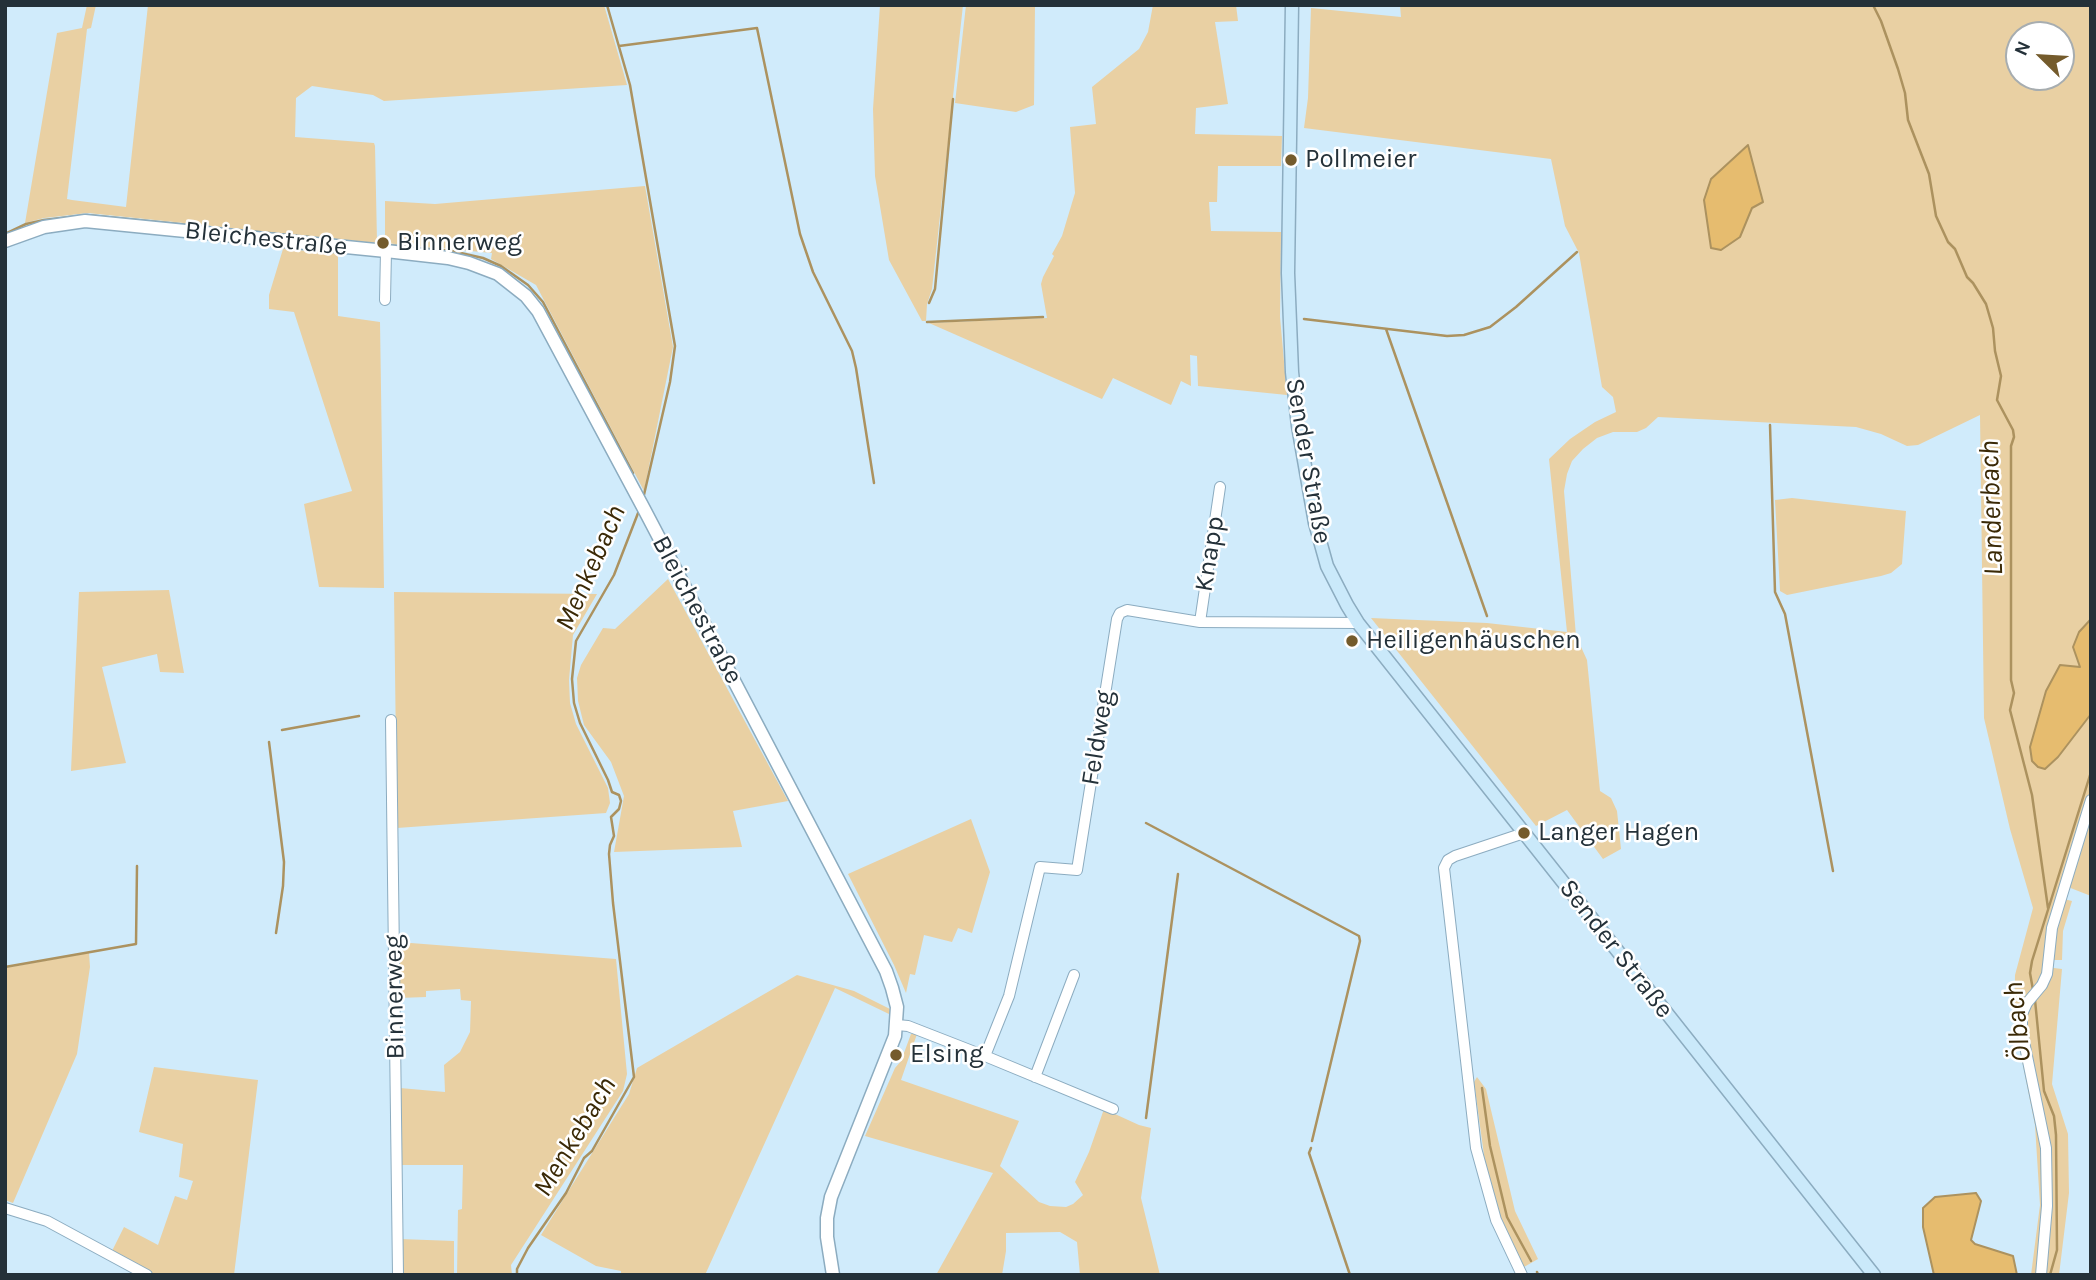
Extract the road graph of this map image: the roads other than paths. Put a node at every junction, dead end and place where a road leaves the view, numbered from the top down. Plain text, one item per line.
1 (1292, 5) edge
2 (5, 241) edge
3 (386, 251) junction
4 (385, 300) dead end
5 (1220, 487) dead end
6 (1200, 621) junction
7 (1358, 623) junction
8 (391, 720) dead end
9 (2091, 800) edge
10 (1524, 833) junction
11 (1074, 975) dead end
12 (897, 1025) junction
13 (985, 1056) junction
14 (1035, 1077) junction
15 (1113, 1109) dead end
16 (5, 1208) edge
17 (147, 1275) edge
18 (398, 1275) edge
19 (833, 1275) edge
20 (1522, 1275) edge
21 (1874, 1275) edge
22 (2041, 1275) edge

1 - 7 main road, Sender Straße
2 - 3 street, Bleichestraße
3 - 4 street
3 - 12 street, Bleichestraße
5 - 6 street, Knapp
6 - 7 street, Feldweg
6 - 13 street, Feldweg
7 - 10 main road, Sender Straße
8 - 18 street, Binnerweg
9 - 22 street
10 - 20 street
10 - 21 main road, Sender Straße
11 - 14 street
12 - 13 street
12 - 19 street, Bleichestraße
13 - 14 street
14 - 15 street
16 - 17 street

